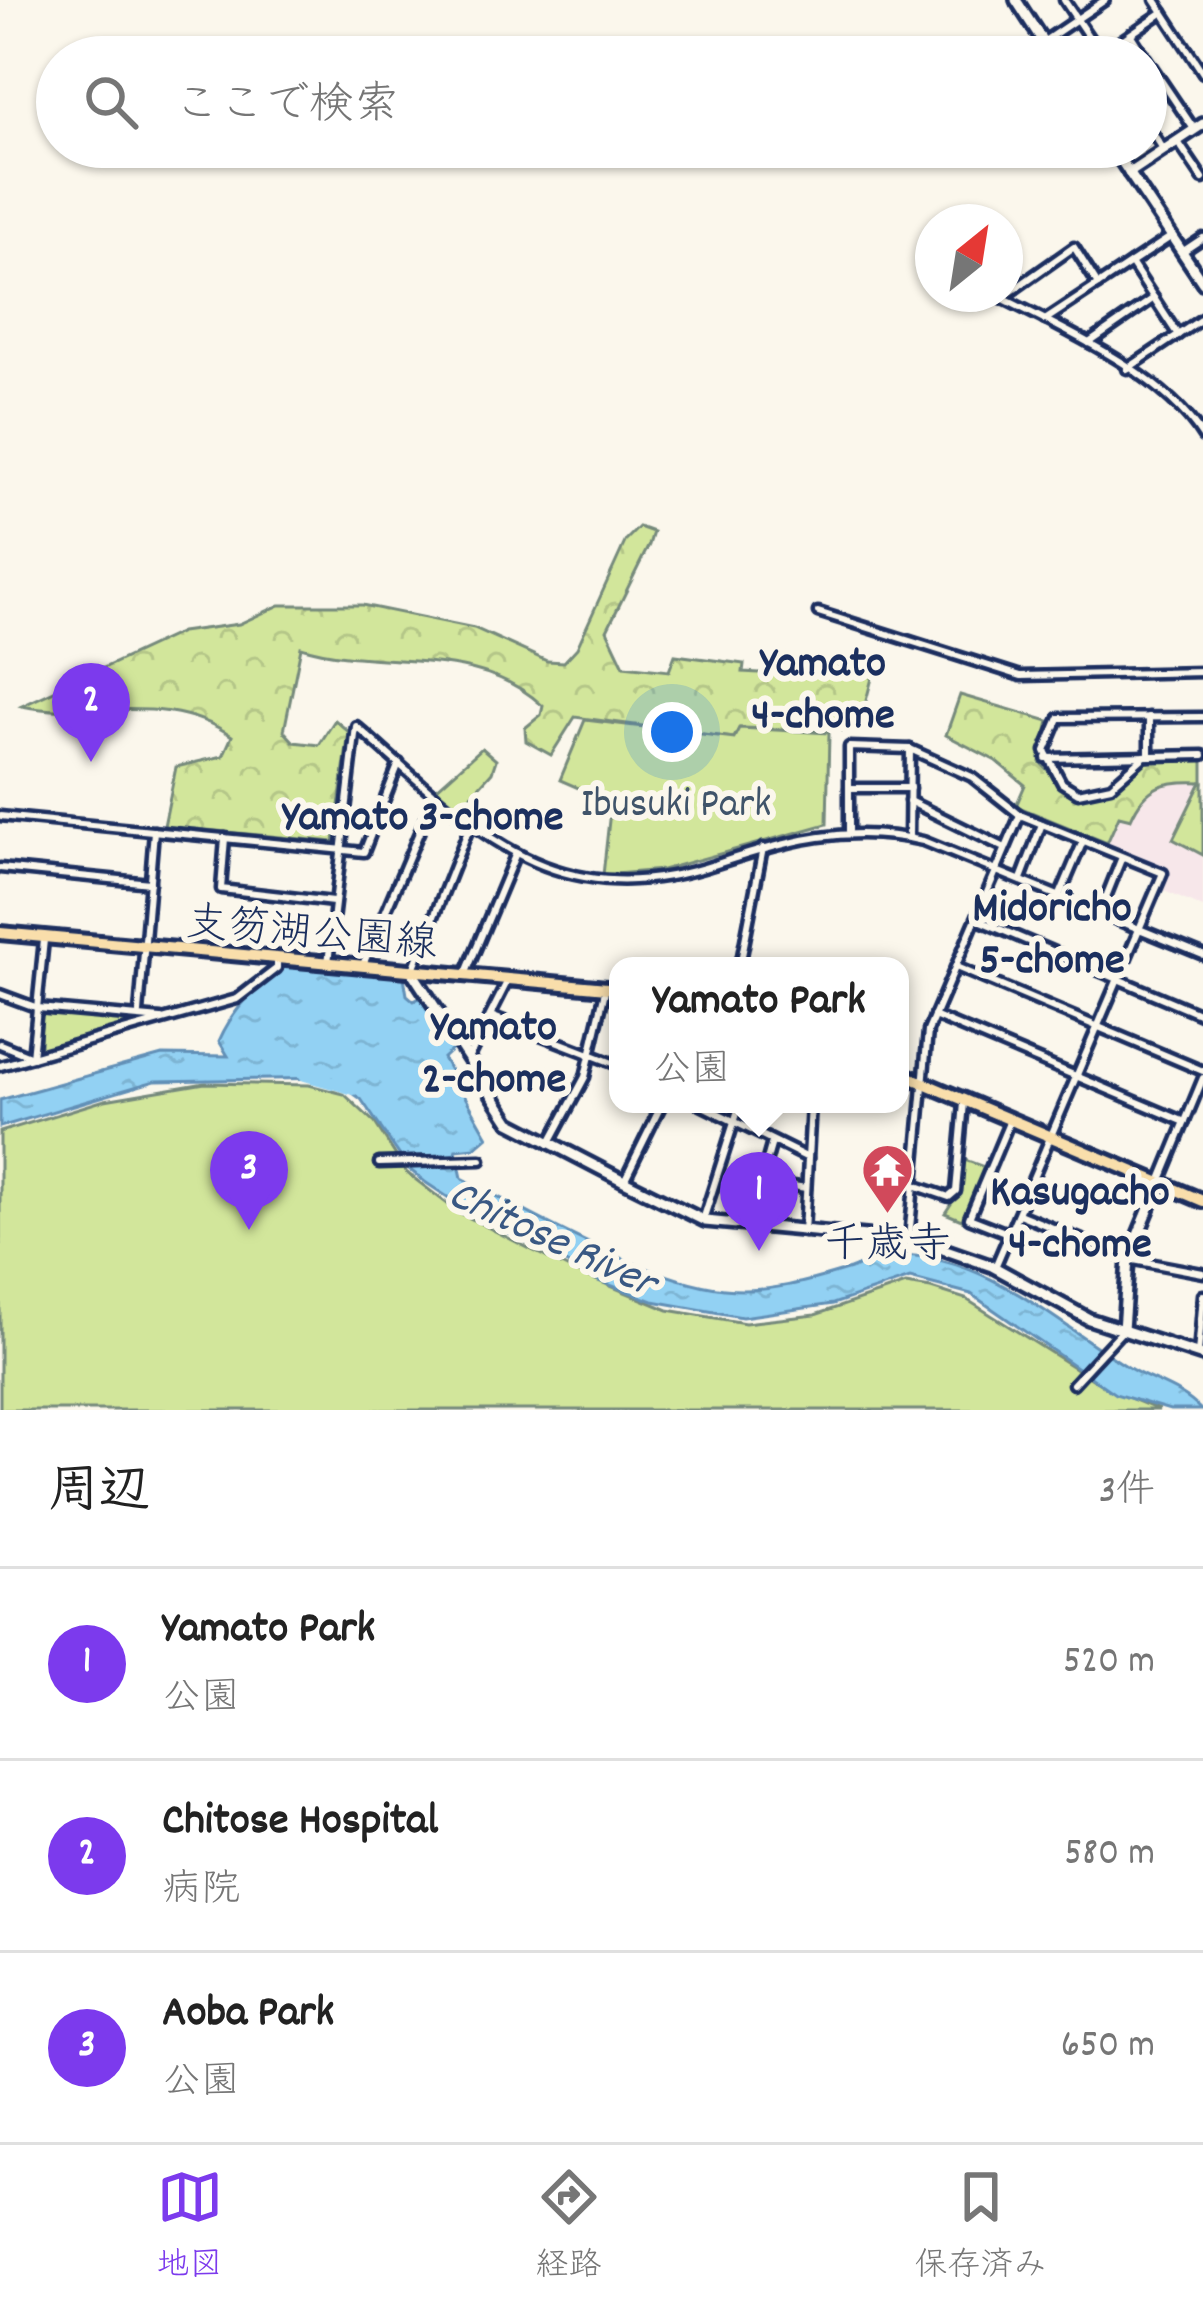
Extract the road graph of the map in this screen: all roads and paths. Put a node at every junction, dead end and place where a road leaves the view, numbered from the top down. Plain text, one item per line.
1 (1016, 0) edge
2 (1064, 0) edge
3 (1105, 0) edge
4 (1155, 0) edge
5 (1163, 12) junction
6 (1076, 20) junction
7 (1131, 34) joint
8 (1039, 36) edge
9 (1052, 36) edge
10 (1087, 36) edge
11 (1128, 36) edge
12 (1203, 73) edge
13 (1167, 85) edge
14 (1199, 127) edge
15 (1178, 141) junction
16 (1167, 149) edge
17 (1126, 168) edge
18 (1137, 168) edge
19 (1129, 173) junction
20 (1203, 179) edge
21 (1172, 236) junction
22 (1203, 238) edge
23 (1182, 252) junction
24 (1131, 262) junction
25 (1203, 283) edge
26 (1098, 285) junction
27 (1154, 298) junction
28 (1203, 318) edge
29 (1045, 320) junction
30 (1178, 334) junction
31 (1089, 343) junction
32 (1127, 369) junction
33 (1202, 432) edge
34 (818, 612) dead end
35 (1203, 672) edge
36 (1149, 717) junction
37 (1203, 717) edge
38 (910, 749) junction
39 (1203, 754) edge
40 (1147, 756) junction
41 (1046, 758) junction
42 (399, 763) junction
43 (849, 788) junction
44 (910, 788) junction
45 (435, 795) junction
46 (910, 801) junction
47 (1020, 815) junction
48 (0, 816) edge
49 (1042, 824) junction
50 (470, 826) junction
51 (154, 831) junction
52 (849, 831) junction
53 (225, 838) junction
54 (909, 838) junction
55 (1083, 841) junction
56 (338, 848) junction
57 (763, 848) junction
58 (1005, 848) junction
59 (516, 854) junction
60 (1123, 856) junction
61 (0, 868) edge
62 (996, 869) junction
63 (1021, 879) junction
64 (150, 883) junction
65 (1060, 896) junction
66 (333, 902) junction
67 (1100, 912) junction
68 (976, 919) junction
69 (1139, 928) junction
70 (0, 933) edge
71 (44, 940) junction
72 (145, 949) junction
73 (1203, 955) edge
74 (742, 957) edge
75 (277, 960) junction
76 (328, 963) junction
77 (362, 967) junction
78 (956, 967) junction
79 (412, 972) junction
80 (465, 975) junction
81 (509, 976) junction
82 (1117, 978) junction
83 (609, 988) edge
84 (0, 994) edge
85 (609, 998) edge
86 (38, 1008) junction
87 (139, 1013) junction
88 (1203, 1015) edge
89 (490, 1016) junction
90 (934, 1016) junction
91 (164, 1020) junction
92 (1096, 1026) junction
93 (0, 1044) edge
94 (592, 1055) junction
95 (32, 1057) junction
96 (467, 1060) junction
97 (609, 1062) edge
98 (0, 1066) edge
99 (1203, 1075) edge
100 (909, 1076) edge
101 (1075, 1076) junction
102 (923, 1083) junction
103 (964, 1100) junction
104 (658, 1113) edge
105 (716, 1113) edge
106 (738, 1113) edge
107 (810, 1113) edge
108 (1011, 1118) junction
109 (1185, 1122) junction
110 (735, 1123) junction
111 (1052, 1137) junction
112 (772, 1142) junction
113 (549, 1144) junction
114 (808, 1158) junction
115 (478, 1160) dead end
116 (379, 1162) dead end
117 (624, 1181) junction
118 (1160, 1182) junction
119 (914, 1185) junction
120 (806, 1187) junction
121 (1203, 1201) edge
122 (1018, 1214) junction
123 (704, 1220) junction
124 (804, 1232) junction
125 (1010, 1234) junction
126 (909, 1239) junction
127 (1128, 1259) junction
128 (995, 1268) junction
129 (1203, 1273) edge
130 (1203, 1295) edge
131 (1123, 1330) junction
132 (1200, 1355) edge
133 (1073, 1384) dead end

1 - 8 street
2 - 6 street
3 - 6 street
4 - 5 street
5 - 7 street
5 - 12 street
6 - 9 street
6 - 10 street
7 - 11 street
13 - 14 street
14 - 15 street
15 - 16 street
15 - 20 street
17 - 19 street
18 - 19 street
19 - 21 street
21 - 23 street
21 - 24 street
22 - 23 street
23 - 25 street
24 - 26 street
24 - 27 street
26 - 29 street
26 - 29 street
27 - 30 street
27 - 31 street
28 - 30 street
29 - 31 street
30 - 32 street
31 - 32 street
32 - 33 street
34 - 35 street
36 - 37 street
36 - 40 street
36 - 41 street
38 - 43 street
38 - 44 street
38 - 47 street
39 - 40 street
40 - 41 street
40 - 41 street
42 - 45 street
42 - 56 street
42 - 56 street
43 - 44 street
43 - 52 street
44 - 46 street
45 - 50 street
45 - 77 street
46 - 54 street
46 - 58 street
47 - 49 street
47 - 58 street
48 - 51 street
49 - 55 street
49 - 63 street
50 - 59 street
50 - 79 street
51 - 53 street
51 - 64 street
52 - 54 street
52 - 57 street
53 - 56 street
53 - 66 street
54 - 62 street
55 - 60 street
55 - 65 street
56 - 66 street
57 - 59 street
57 - 74 street
58 - 62 street
59 - 80 street
60 - 67 street
60 - 69 street
61 - 64 street
62 - 63 street
62 - 68 street
63 - 65 street
64 - 72 street
65 - 67 street
66 - 76 street
67 - 69 street
68 - 78 street
68 - 82 street
69 - 73 street
69 - 82 street
70 - 71 main road, 支笏湖公園線
71 - 72 main road, 支笏湖公園線
71 - 86 street
72 - 75 main road, 支笏湖公園線
72 - 87 street
75 - 76 main road, 支笏湖公園線
75 - 91 street
76 - 77 main road, 支笏湖公園線
77 - 79 main road, 支笏湖公園線
78 - 90 street
78 - 92 street
79 - 80 main road, 支笏湖公園線
79 - 96 street
80 - 81 main road, 支笏湖公園線
81 - 83 main road, 支笏湖公園線
81 - 89 street
82 - 88 street
82 - 92 street
84 - 86 street
85 - 94 street
86 - 87 street
86 - 95 street
87 - 91 street
89 - 94 street
89 - 96 street
90 - 101 street
90 - 102 street
91 - 95 street
92 - 99 street
92 - 101 street
93 - 95 street
94 - 97 street
94 - 113 street
95 - 98 street
96 - 113 street
99 - 109 street
100 - 102 main road
101 - 109 street
101 - 111 street
102 - 103 main road
102 - 119 street
103 - 108 main road
103 - 119 street
104 - 117 street
105 - 110 street
106 - 110 street
107 - 114 street
108 - 111 main road
108 - 125 street
109 - 118 street
110 - 112 street
110 - 123 street
111 - 118 main road
111 - 122 street
112 - 114 street
112 - 120 street
113 - 117 street
114 - 120 street
115 - 116 street
117 - 123 street
118 - 121 main road
118 - 127 street
119 - 126 street
120 - 124 street
122 - 125 street
122 - 127 street
123 - 124 street
124 - 126 street
125 - 128 street
126 - 128 street
127 - 129 street
127 - 131 street
128 - 131 street
130 - 132 street
131 - 132 street
131 - 133 street

